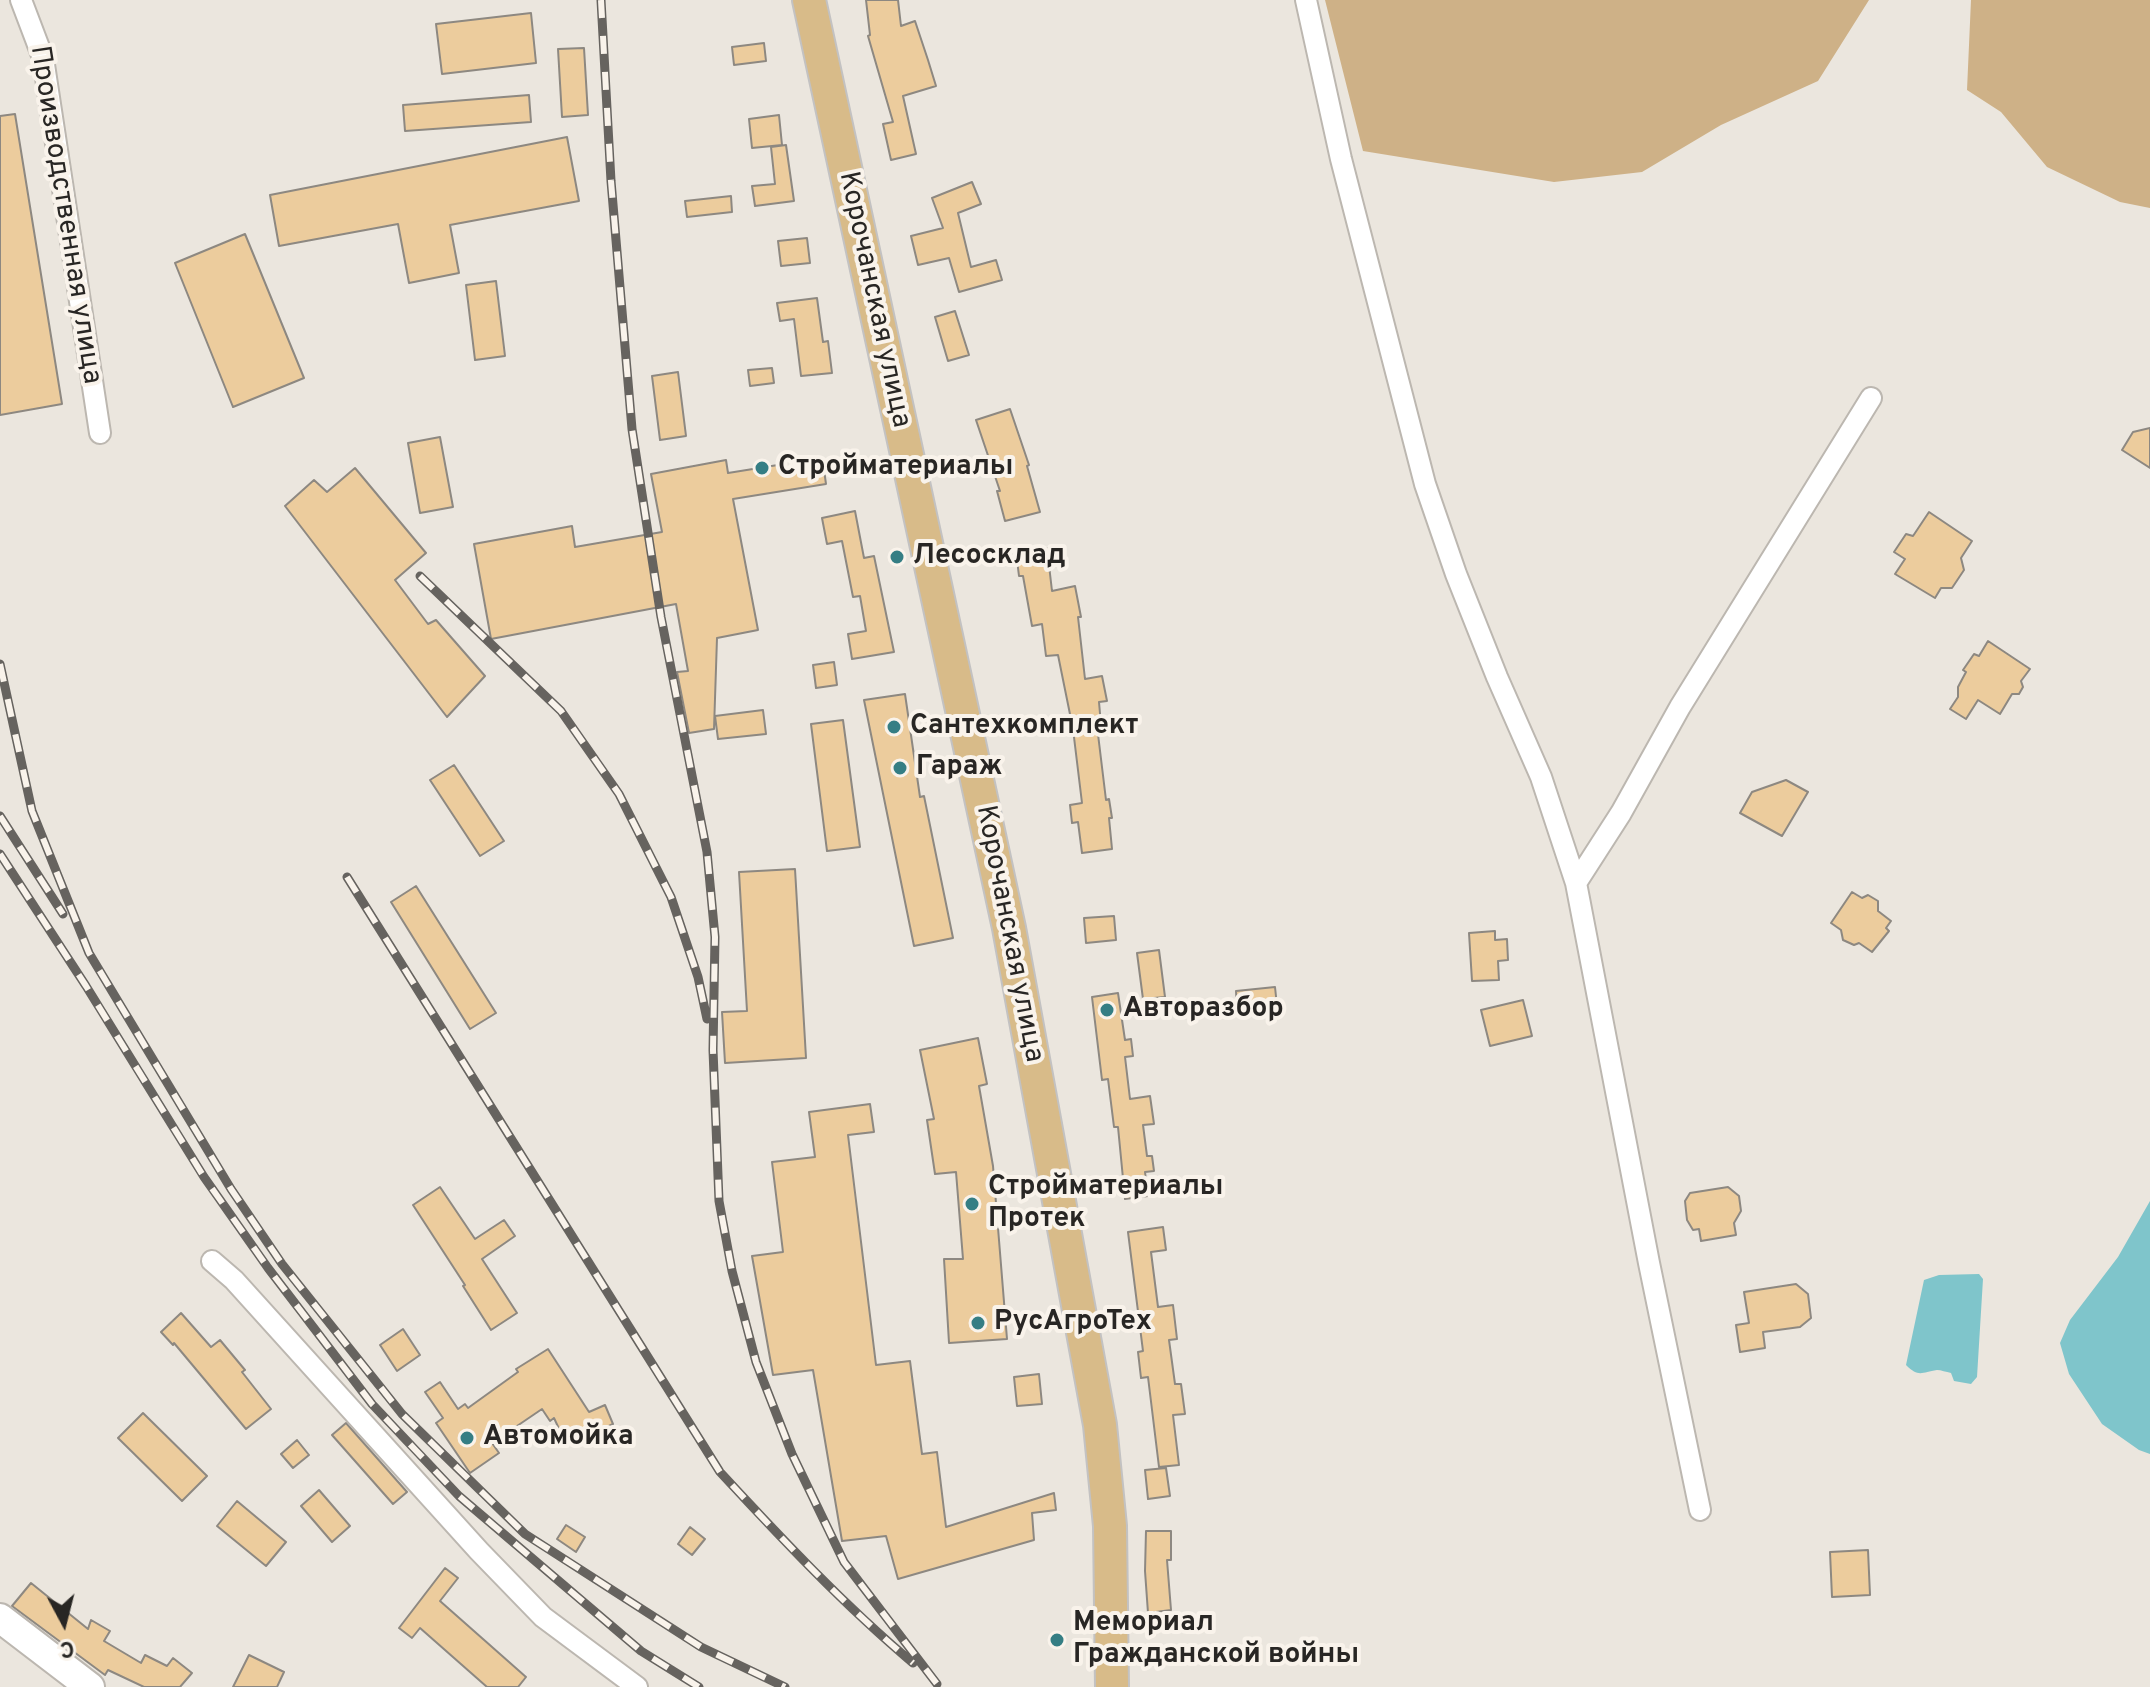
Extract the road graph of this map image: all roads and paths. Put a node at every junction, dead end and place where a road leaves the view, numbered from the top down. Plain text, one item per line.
1 (21, 0) edge
2 (793, 0) edge
3 (809, 0) edge
4 (1306, 0) edge
5 (1871, 398) dead end
6 (100, 433) dead end
7 (1576, 883) junction
8 (212, 1261) dead end
9 (1700, 1510) dead end
10 (0, 1618) edge
11 (90, 1687) edge
12 (637, 1687) edge
13 (1094, 1687) edge
14 (1112, 1687) edge

1 - 6 street, Производственная улица
2 - 13 main road, Корочанская улица
3 - 14 main road, Корочанская улица
4 - 7 street
5 - 7 street
7 - 9 street
8 - 12 street
10 - 11 street

